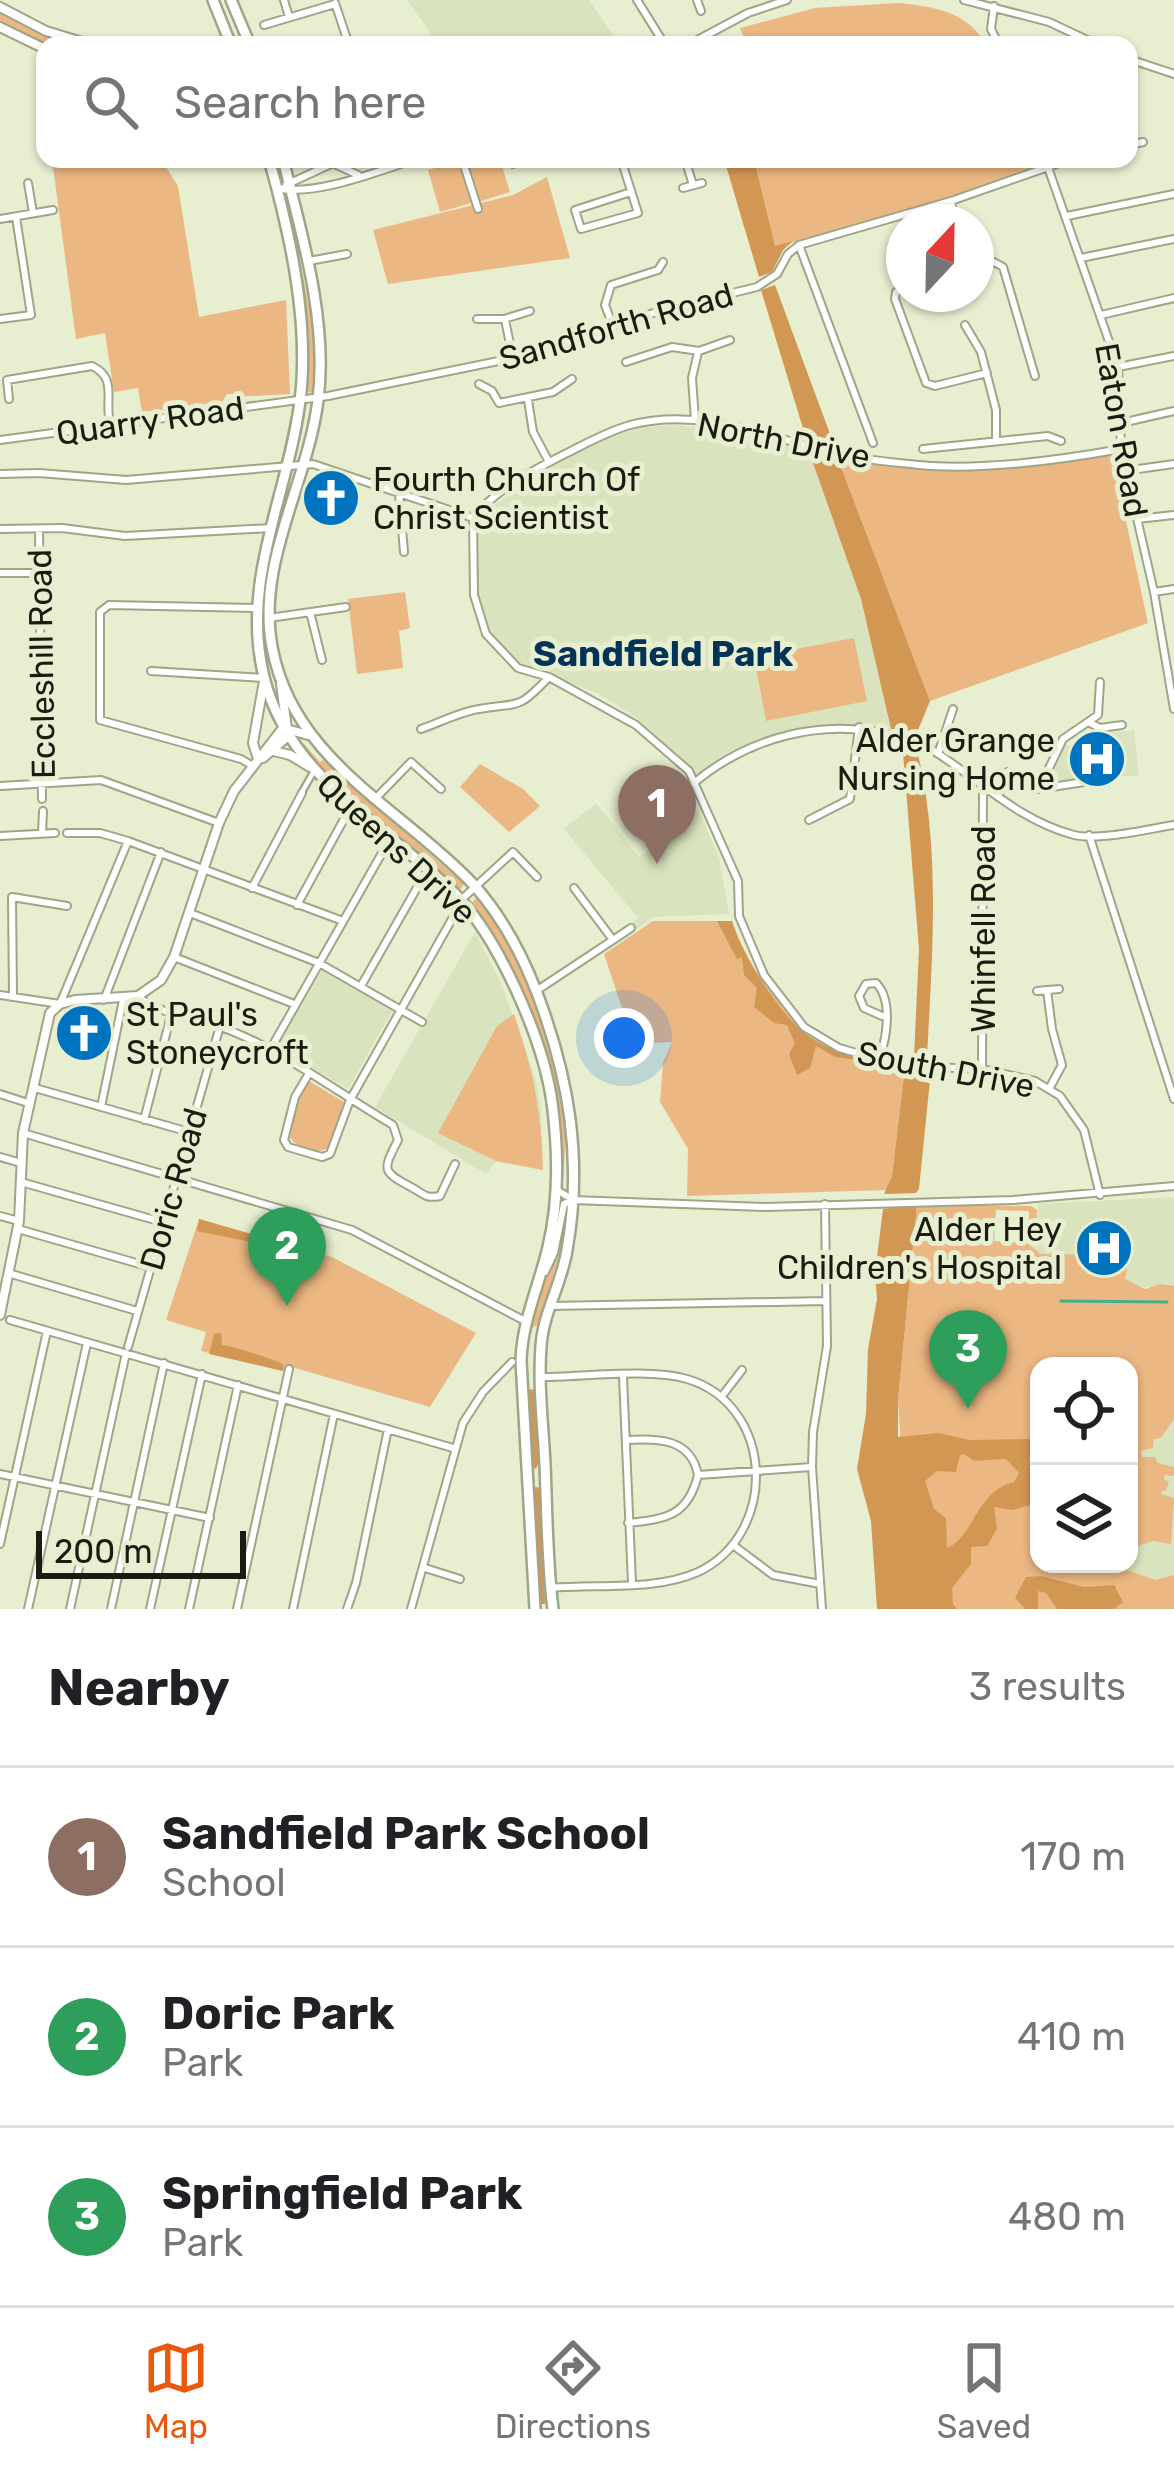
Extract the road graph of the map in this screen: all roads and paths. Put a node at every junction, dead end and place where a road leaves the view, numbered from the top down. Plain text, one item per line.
1 (213, 0) edge
2 (231, 0) edge
3 (284, 0) edge
4 (637, 0) edge
5 (697, 0) edge
6 (787, 0) edge
7 (964, 0) edge
8 (336, 2) edge
9 (773, 2) edge
10 (994, 6) junction
11 (0, 7) edge
12 (701, 11) dead end
13 (289, 17) junction
14 (264, 25) dead end
15 (0, 28) edge
16 (60, 36) edge
17 (226, 36) edge
18 (246, 36) edge
19 (346, 36) edge
20 (659, 36) edge
21 (704, 36) edge
22 (994, 36) edge
23 (1079, 36) edge
24 (36, 45) edge
25 (1138, 62) edge
26 (1174, 74) edge
27 (1143, 142) dead end
28 (1138, 143) edge
29 (271, 168) edge
30 (283, 168) edge
31 (285, 168) edge
32 (318, 168) edge
33 (344, 168) edge
34 (387, 168) edge
35 (465, 168) edge
36 (624, 168) edge
37 (689, 168) edge
38 (1032, 168) edge
39 (1049, 168) edge
40 (362, 176) junction
41 (28, 183) dead end
42 (277, 188) junction
43 (290, 188) junction
44 (683, 188) dead end
45 (631, 192) junction
46 (1174, 194) edge
47 (951, 201) junction
48 (952, 204) edge
49 (478, 209) dead end
50 (53, 210) dead end
51 (33, 213) junction
52 (1067, 216) junction
53 (16, 217) junction
54 (0, 219) edge
55 (1174, 238) edge
56 (799, 245) junction
57 (347, 254) dead end
58 (1082, 258) junction
59 (306, 262) junction
60 (663, 262) dead end
61 (994, 262) edge
62 (1174, 298) edge
63 (530, 311) dead end
64 (900, 312) edge
65 (1101, 315) junction
66 (0, 319) edge
67 (477, 319) dead end
68 (505, 319) junction
69 (965, 325) dead end
70 (613, 326) junction
71 (730, 340) dead end
72 (699, 351) junction
73 (1174, 356) edge
74 (513, 358) junction
75 (626, 362) dead end
76 (1118, 367) junction
77 (986, 369) junction
78 (1030, 371) dead end
79 (572, 379) dead end
80 (479, 384) dead end
81 (319, 397) junction
82 (9, 399) dead end
83 (300, 399) junction
84 (528, 400) junction
85 (1174, 411) edge
86 (695, 420) junction
87 (1121, 423) junction
88 (110, 424) junction
89 (0, 440) edge
90 (996, 440) junction
91 (1061, 440) dead end
92 (873, 442) dead end
93 (922, 449) dead end
94 (1120, 449) junction
95 (549, 462) junction
96 (1174, 464) edge
97 (305, 465) junction
98 (286, 466) junction
99 (1124, 471) junction
100 (0, 474) edge
101 (399, 493) junction
102 (1174, 515) edge
103 (473, 518) junction
104 (1137, 520) junction
105 (271, 528) junction
106 (0, 529) edge
107 (39, 529) junction
108 (284, 531) junction
109 (404, 552) dead end
110 (0, 574) edge
111 (39, 574) junction
112 (1174, 589) edge
113 (1154, 592) junction
114 (346, 607) dead end
115 (255, 608) junction
116 (310, 612) junction
117 (269, 618) junction
118 (322, 660) dead end
119 (152, 671) dead end
120 (280, 677) junction
121 (549, 677) junction
122 (264, 679) junction
123 (1100, 682) dead end
124 (1174, 709) edge
125 (953, 710) dead end
126 (1090, 723) junction
127 (1122, 725) dead end
128 (859, 727) junction
129 (421, 729) dead end
130 (287, 731) junction
131 (308, 735) junction
132 (274, 752) junction
133 (938, 754) junction
134 (258, 762) junction
135 (313, 769) junction
136 (1103, 778) dead end
137 (694, 782) junction
138 (42, 783) junction
139 (0, 786) edge
140 (983, 788) junction
141 (441, 789) dead end
142 (1039, 789) junction
143 (302, 793) joint
144 (998, 797) junction
145 (43, 799) dead end
146 (375, 799) junction
147 (352, 805) junction
148 (43, 811) dead end
149 (809, 820) dead end
150 (343, 821) joint
151 (219, 823) junction
152 (1174, 825) edge
153 (67, 832) dead end
154 (42, 833) junction
155 (55, 833) dead end
156 (0, 836) edge
157 (1089, 836) junction
158 (391, 837) junction
159 (128, 841) junction
160 (160, 853) junction
161 (382, 854) joint
162 (204, 869) junction
163 (537, 877) dead end
164 (418, 886) dead end
165 (474, 886) junction
166 (252, 888) junction
167 (574, 888) dead end
168 (461, 900) junction
169 (297, 905) junction
170 (67, 906) dead end
171 (190, 913) junction
172 (452, 919) joint
173 (343, 921) junction
174 (631, 928) dead end
175 (613, 940) junction
176 (174, 957) junction
177 (319, 962) junction
178 (361, 986) junction
179 (1059, 989) dead end
180 (1047, 990) junction
181 (536, 991) junction
182 (1037, 991) dead end
183 (0, 995) edge
184 (14, 996) junction
185 (138, 996) junction
186 (104, 1000) junction
187 (123, 1000) junction
188 (60, 1004) junction
189 (296, 1005) junction
190 (402, 1010) junction
191 (172, 1012) junction
192 (882, 1016) junction
193 (422, 1022) dead end
194 (220, 1026) junction
195 (270, 1051) junction
196 (879, 1059) junction
197 (982, 1069) junction
198 (308, 1075) junction
199 (31, 1087) junction
200 (1049, 1089) junction
201 (0, 1094) edge
202 (1174, 1099) edge
203 (350, 1100) junction
204 (28, 1102) junction
205 (101, 1107) junction
206 (144, 1120) junction
207 (190, 1132) junction
208 (23, 1133) junction
209 (0, 1157) edge
210 (21, 1163) junction
211 (455, 1164) dead end
212 (387, 1168) junction
213 (376, 1172) dead end
214 (177, 1177) junction
215 (21, 1182) junction
216 (1174, 1186) edge
217 (555, 1189) junction
218 (1100, 1196) junction
219 (434, 1198) junction
220 (573, 1200) junction
221 (825, 1204) junction
222 (437, 1208) dead end
223 (0, 1216) edge
224 (163, 1222) junction
225 (18, 1225) junction
226 (150, 1267) junction
227 (8, 1273) junction
228 (537, 1286) junction
229 (826, 1301) junction
230 (550, 1306) junction
231 (138, 1311) junction
232 (4, 1316) edge
233 (525, 1321) junction
234 (47, 1330) junction
235 (87, 1341) junction
236 (127, 1350) junction
237 (512, 1362) dead end
238 (164, 1364) junction
239 (290, 1369) dead end
240 (742, 1370) dead end
241 (202, 1374) junction
242 (540, 1377) junction
243 (623, 1377) junction
244 (238, 1385) junction
245 (722, 1396) junction
246 (283, 1398) junction
247 (334, 1414) junction
248 (388, 1430) junction
249 (626, 1440) junction
250 (453, 1448) junction
251 (812, 1467) junction
252 (758, 1472) junction
253 (0, 1474) edge
254 (698, 1475) junction
255 (15, 1477) junction
256 (56, 1486) junction
257 (96, 1494) junction
258 (135, 1502) junction
259 (173, 1510) junction
260 (210, 1518) junction
261 (628, 1523) junction
262 (0, 1544) edge
263 (734, 1545) junction
264 (425, 1568) junction
265 (460, 1579) dead end
266 (632, 1583) junction
267 (820, 1584) junction
268 (551, 1588) junction
269 (28, 1609) edge
270 (70, 1609) edge
271 (111, 1609) edge
272 (150, 1609) edge
273 (189, 1609) edge
274 (237, 1609) edge
275 (293, 1609) edge
276 (347, 1609) edge
277 (411, 1609) edge
278 (536, 1609) edge
279 (553, 1609) edge
280 (823, 1609) edge

1 - 17 highway
2 - 18 highway
3 - 13 street
4 - 20 street
5 - 12 street
6 - 9 street
7 - 10 street
8 - 13 street
8 - 19 street
9 - 21 street
10 - 22 street
10 - 23 street
11 - 16 street
13 - 14 street
15 - 24 street
25 - 26 street
27 - 28 street
29 - 42 highway, Queens Drive
30 - 42 highway
31 - 43 highway, Queens Drive
32 - 43 street
33 - 40 street
34 - 40 street
35 - 49 street
36 - 45 street
37 - 44 street
38 - 47 street
39 - 52 street, Eaton Road
40 - 43 street
41 - 51 street
42 - 43 street
42 - 83 highway, Queens Drive
43 - 59 highway, Queens Drive
45 - 45 street
46 - 52 street
47 - 48 street
47 - 56 street
50 - 51 street
51 - 53 street
52 - 58 street, Eaton Road
53 - 54 street
53 - 66 street
55 - 58 street
56 - 70 street, Sandforth Road
56 - 92 street
57 - 59 street
58 - 65 street, Eaton Road
59 - 81 highway, Queens Drive
60 - 70 street
61 - 78 street
62 - 65 street
63 - 68 street
64 - 77 street
65 - 76 street, Eaton Road
67 - 68 street
68 - 74 street
69 - 77 street
70 - 74 street, Sandforth Road
71 - 72 street
72 - 75 street
72 - 86 street
73 - 76 street
74 - 81 street, Sandforth Road
76 - 87 street, Eaton Road
77 - 90 street
79 - 84 street
80 - 84 street
81 - 83 street, Sandforth Road
81 - 97 highway, Queens Drive
82 - 88 street
83 - 88 street, Quarry Road
83 - 98 highway, Queens Drive
84 - 95 street
85 - 87 street
86 - 94 street, North Drive
86 - 95 street, North Drive
87 - 94 street, Eaton Road
88 - 89 street, Quarry Road
90 - 91 street
90 - 93 street
94 - 99 street, Eaton Road
95 - 103 street, North Drive
96 - 99 street
97 - 98 street
97 - 101 street
97 - 108 highway, Queens Drive
98 - 100 street
98 - 105 highway, Queens Drive
99 - 104 street, Eaton Road
101 - 103 street
101 - 109 street
102 - 104 street
103 - 121 street, South Drive
104 - 113 street, Eaton Road
105 - 107 street
105 - 108 street
105 - 115 highway, Queens Drive
106 - 107 street
107 - 111 street, Eccleshill Road
108 - 117 highway, Queens Drive
110 - 111 street
111 - 138 street, Eccleshill Road
112 - 113 street
113 - 124 street, Eaton Road
114 - 116 street
115 - 122 highway, Queens Drive
115 - 134 street
116 - 117 street
116 - 118 street
117 - 120 highway, Queens Drive
119 - 122 street
120 - 130 street
120 - 131 highway, Queens Drive
121 - 129 street
121 - 137 street, South Drive
122 - 130 highway, Queens Drive
122 - 134 street, Queens Drive
123 - 126 street
125 - 133 street
126 - 127 street
126 - 142 street
128 - 133 street
128 - 137 street
128 - 149 street
130 - 131 street, Queens Drive
130 - 132 street
130 - 134 street
130 - 135 highway, Queens Drive
131 - 146 highway, Queens Drive
132 - 134 street
132 - 135 street
133 - 140 street
134 - 151 street
135 - 143 street
135 - 147 highway, Queens Drive
136 - 142 street
137 - 196 street, South Drive
138 - 139 street
138 - 145 street, Eccleshill Road
138 - 151 street
140 - 144 street
140 - 197 street, Whinfell Road
141 - 146 street
142 - 144 street
143 - 166 street
144 - 157 street
146 - 165 highway, Queens Drive
147 - 150 street
147 - 158 highway, Queens Drive
148 - 154 street, Eccleshill Road
150 - 169 street
151 - 162 street
152 - 157 street
153 - 159 street
154 - 155 street
154 - 156 street
157 - 202 street
158 - 161 street
158 - 168 highway, Queens Drive
159 - 160 street
159 - 188 street
160 - 162 street
160 - 186 street
161 - 173 street
162 - 166 street
162 - 171 street
163 - 165 street
164 - 178 street
165 - 168 street
165 - 181 highway, Queens Drive
166 - 169 street
167 - 175 street
168 - 172 street
168 - 217 highway, Queens Drive
169 - 173 street
170 - 184 street
171 - 176 street
171 - 177 street
172 - 190 street
173 - 177 street
174 - 175 street
175 - 181 street
176 - 185 street
176 - 189 street
177 - 178 street
177 - 189 street
178 - 190 street
179 - 180 street
180 - 182 street
180 - 200 street
181 - 220 highway, Queens Drive
183 - 184 street
184 - 188 street
185 - 187 street
185 - 191 street
186 - 187 street
186 - 188 street
187 - 205 street
188 - 199 street
189 - 195 street
190 - 193 street
190 - 203 street
191 - 194 street
191 - 206 street
192 - 192 street
192 - 196 street
194 - 195 street
194 - 207 street, Doric Road
195 - 198 street
196 - 197 street, South Drive
197 - 200 street, South Drive
198 - 203 street
198 - 203 street
199 - 204 street
199 - 205 street
200 - 218 street, South Drive
201 - 204 street
203 - 212 street
204 - 208 street
205 - 206 street
206 - 207 street
207 - 214 street, Doric Road
208 - 210 street
208 - 214 street
209 - 210 street
210 - 215 street
211 - 219 street
212 - 213 street
212 - 219 street
214 - 224 street, Doric Road
214 - 233 street
215 - 224 street
215 - 225 street
216 - 218 street
217 - 220 street
217 - 228 highway, Queens Drive
218 - 221 street
219 - 222 street
220 - 221 street
220 - 228 street, Queens Drive
220 - 230 highway, Queens Drive
221 - 229 street
223 - 225 street
224 - 226 street, Doric Road
225 - 226 street
225 - 227 street
226 - 231 street, Doric Road
227 - 231 street
227 - 232 street
228 - 233 highway, Queens Drive
229 - 230 street
229 - 251 street
230 - 242 highway, Queens Drive
231 - 236 street, Doric Road
232 - 234 street
233 - 278 highway, Queens Drive
234 - 235 street
234 - 255 street
235 - 236 street
235 - 256 street
236 - 238 street
236 - 257 street, Doric Road
237 - 250 street
238 - 241 street
238 - 258 street
239 - 246 street
240 - 245 street
241 - 244 street
241 - 259 street
242 - 243 street
242 - 268 highway, Queens Drive
243 - 245 street
243 - 249 street
244 - 246 street
244 - 260 street
245 - 252 street
246 - 247 street
246 - 274 street
247 - 248 street
247 - 275 street
248 - 250 street
248 - 276 street
249 - 254 street
249 - 261 street
250 - 264 street
251 - 252 street
251 - 267 street
252 - 254 street
252 - 263 street
253 - 255 street
254 - 261 street
255 - 256 street
255 - 262 street
256 - 257 street
256 - 269 street
257 - 258 street
257 - 270 street, Doric Road
258 - 259 street
258 - 271 street
259 - 260 street
259 - 272 street
260 - 273 street
261 - 266 street
263 - 266 street
263 - 267 street
264 - 265 street
264 - 277 street
266 - 268 street
267 - 280 street
268 - 279 highway, Queens Drive

